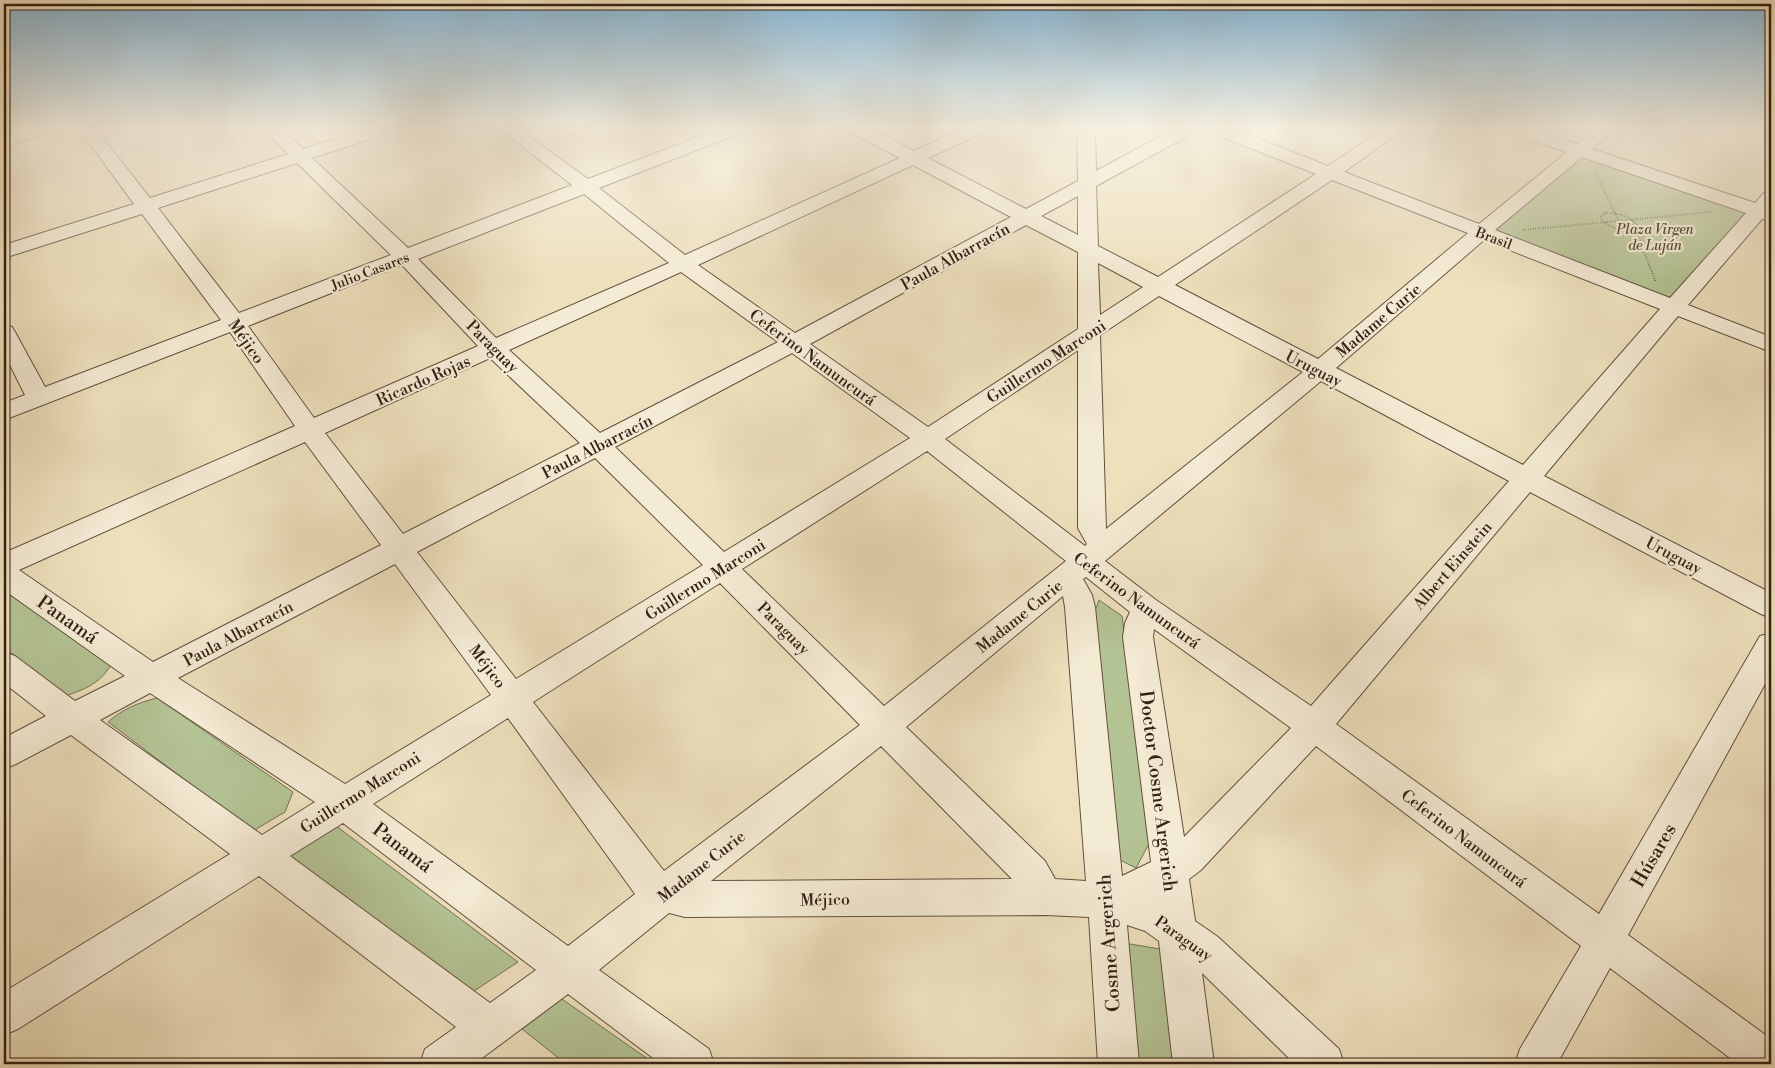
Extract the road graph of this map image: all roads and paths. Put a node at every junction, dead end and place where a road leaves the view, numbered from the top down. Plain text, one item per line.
1 (125, 179) edge
2 (230, 179) edge
3 (325, 179) edge
4 (575, 179) edge
5 (607, 179) edge
6 (871, 179) edge
7 (954, 179) edge
8 (1086, 179) edge
9 (1092, 179) edge
10 (1325, 179) edge
11 (1346, 179) edge
12 (1546, 179) edge
13 (1598, 179) edge
14 (1671, 179) edge
15 (1086, 182) junction
16 (586, 187) junction
17 (145, 206) junction
18 (1760, 206) edge
19 (1615, 213) junction
20 (1027, 216) junction
21 (1633, 220) junction
22 (1619, 221) junction
23 (1604, 222) junction
24 (1486, 228) junction
25 (1634, 229) junction
26 (1089, 250) junction
27 (4, 252) edge
28 (405, 257) junction
29 (683, 264) junction
30 (1158, 287) junction
31 (1674, 307) junction
32 (235, 323) junction
33 (4, 332) edge
34 (1089, 333) junction
35 (794, 343) junction
36 (1771, 345) edge
37 (494, 349) junction
38 (1319, 371) junction
39 (39, 398) junction
40 (4, 412) edge
41 (310, 430) junction
42 (928, 439) junction
43 (598, 446) junction
44 (1527, 478) junction
45 (399, 548) junction
46 (1085, 563) junction
47 (4, 564) edge
48 (723, 568) junction
49 (4, 574) edge
50 (1771, 606) edge
51 (1146, 608) junction
52 (1771, 645) edge
53 (4, 665) edge
54 (152, 678) junction
55 (512, 698) junction
56 (72, 718) junction
57 (883, 726) junction
58 (1314, 726) junction
59 (4, 754) edge
60 (343, 802) junction
61 (260, 855) junction
62 (1170, 873) junction
63 (664, 894) junction
64 (1045, 897) junction
65 (1106, 900) junction
66 (1176, 929) junction
67 (1603, 942) junction
68 (567, 971) junction
69 (4, 1014) edge
70 (489, 1027) junction
71 (440, 1064) edge
72 (694, 1064) edge
73 (1118, 1064) edge
74 (1193, 1064) edge
75 (1324, 1064) edge
76 (1535, 1064) edge
77 (1771, 1064) edge

1 - 17 street, Méjico
2 - 17 street
3 - 28 street, Paraguay
4 - 16 street, Ceferino Namuncurá
5 - 16 street, Julio Casares
6 - 29 street, Ricardo Rojas
7 - 20 street, Uruguay
8 - 15 street
9 - 15 street, Paula Albarracín
10 - 30 street, Guillermo Marconi
11 - 24 street, Brasil
12 - 24 street, Madame Curie
13 - 19 path
14 - 18 street
15 - 20 street, Paula Albarracín
15 - 26 street
16 - 28 street, Julio Casares
16 - 29 street, Ceferino Namuncurá
17 - 27 street
17 - 32 street, Méjico
18 - 21 path
18 - 31 street, Albert Einstein
19 - 21 path
19 - 22 path
19 - 23 path
20 - 26 street, Uruguay
20 - 35 street, Paula Albarracín
21 - 22 path
21 - 25 path
22 - 23 path
22 - 25 path
23 - 24 path
23 - 25 path
24 - 31 street, Brasil
24 - 38 street, Madame Curie
25 - 31 path
26 - 30 street, Uruguay
26 - 34 street
28 - 32 street, Julio Casares
28 - 37 street, Paraguay
29 - 35 street, Ceferino Namuncurá
29 - 37 street, Ricardo Rojas
30 - 34 street, Guillermo Marconi
30 - 38 street, Uruguay
31 - 36 street, Brasil
31 - 44 street, Albert Einstein
32 - 39 street, Julio Casares
32 - 41 street, Méjico
33 - 39 street
34 - 42 street, Guillermo Marconi
34 - 46 street
35 - 42 street, Ceferino Namuncurá
35 - 43 street, Paula Albarracín
37 - 41 street, Ricardo Rojas
37 - 43 street, Paraguay
38 - 44 street, Uruguay
38 - 46 street, Madame Curie
39 - 40 street, Julio Casares
41 - 45 street, Méjico
41 - 47 street, Ricardo Rojas
42 - 46 street, Ceferino Namuncurá
42 - 48 street, Guillermo Marconi
43 - 45 street, Paula Albarracín
43 - 48 street, Paraguay
44 - 50 street, Uruguay
44 - 58 street, Albert Einstein
45 - 54 street, Paula Albarracín
45 - 55 street, Méjico
46 - 51 street, Ceferino Namuncurá
46 - 57 street, Madame Curie
46 - 65 street, Cosme Argerich
48 - 55 street, Guillermo Marconi
48 - 57 street, Paraguay
49 - 54 street, Panamá
51 - 58 street, Ceferino Namuncurá
51 - 62 street, Doctor Cosme Argerich
52 - 67 street, Húsares
53 - 56 street
54 - 56 street, Paula Albarracín
54 - 60 street, Panamá
55 - 60 street, Guillermo Marconi
55 - 63 street, Méjico
56 - 59 street, Paula Albarracín
56 - 61 street
57 - 63 street, Madame Curie
57 - 64 street, Paraguay
58 - 62 street, Albert Einstein
58 - 67 street, Ceferino Namuncurá
60 - 61 street, Guillermo Marconi
60 - 68 street, Panamá
61 - 69 street, Guillermo Marconi
61 - 70 street
62 - 65 street, Albert Einstein
62 - 66 street, Doctor Cosme Argerich
63 - 64 street, Méjico
63 - 68 street, Madame Curie
64 - 65 street, Paraguay
65 - 66 street, Paraguay
65 - 73 street, Cosme Argerich
66 - 74 street, Doctor Cosme Argerich
66 - 75 street, Paraguay
67 - 76 street, Húsares
67 - 77 street, Ceferino Namuncurá
68 - 70 street, Madame Curie
68 - 72 street, Panamá
70 - 71 street, Madame Curie

